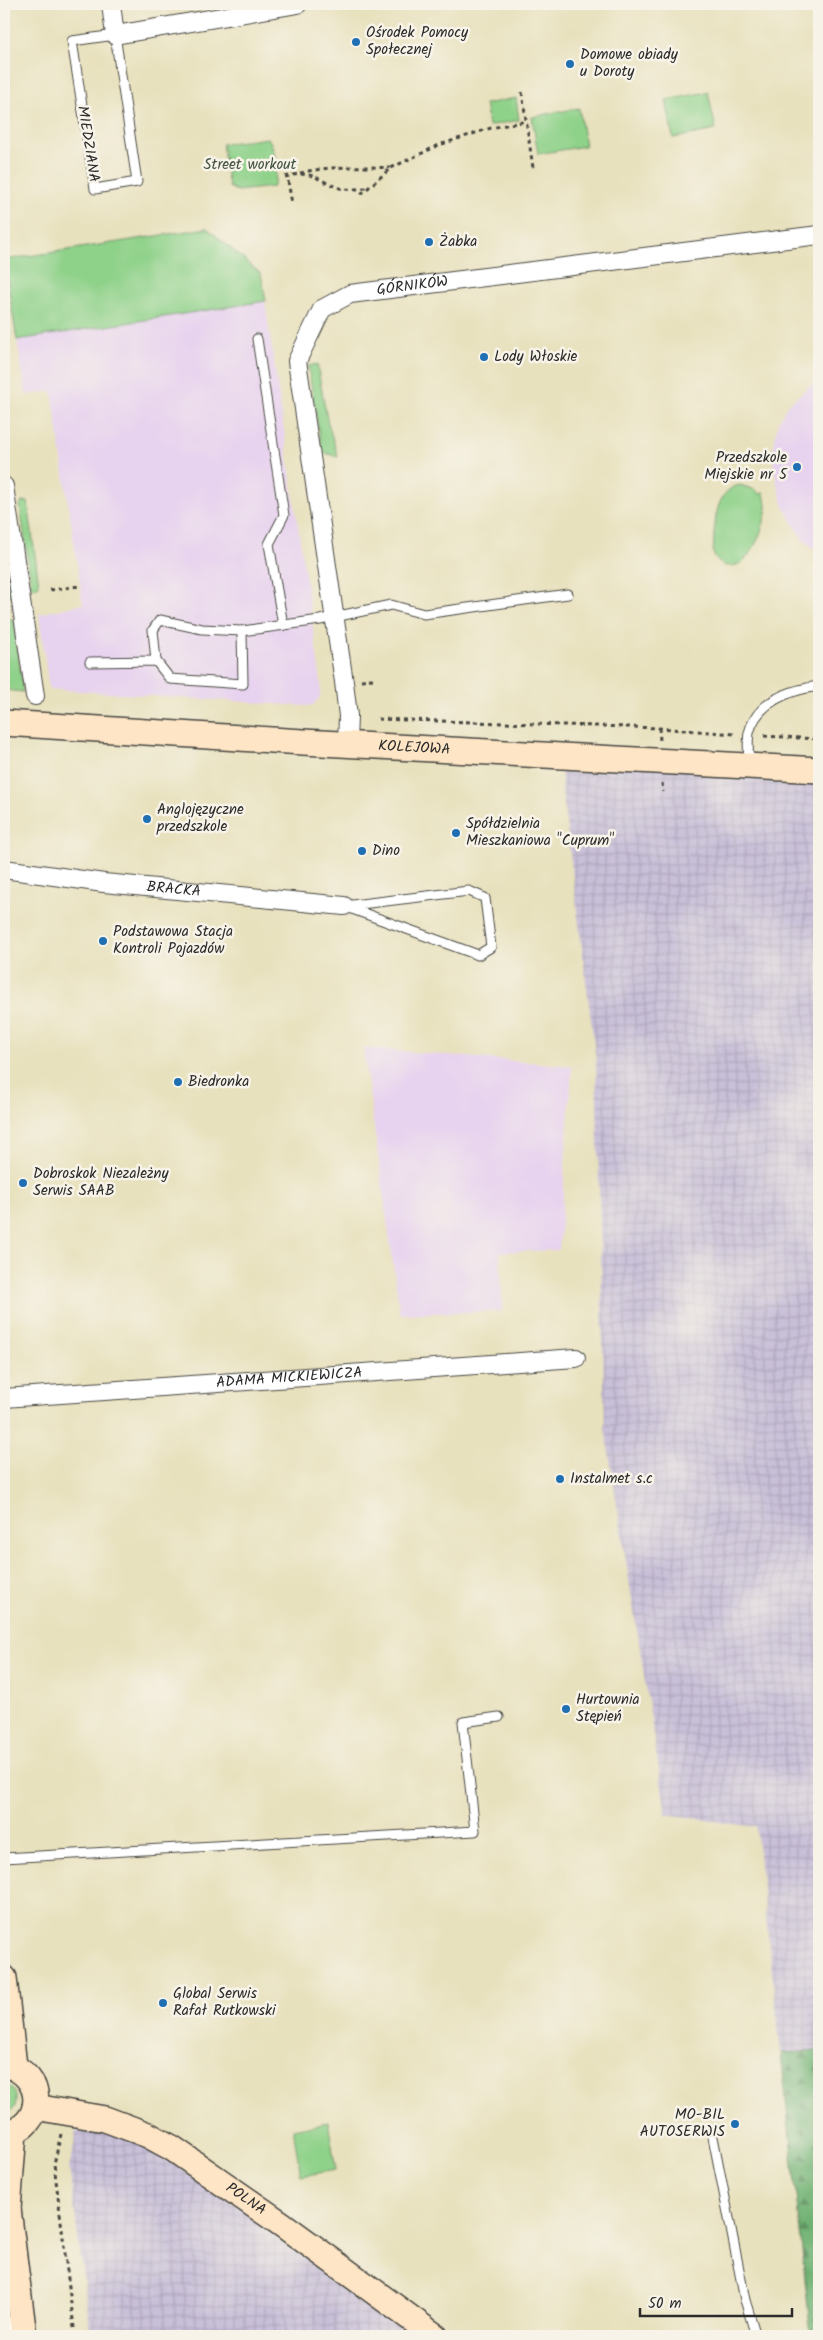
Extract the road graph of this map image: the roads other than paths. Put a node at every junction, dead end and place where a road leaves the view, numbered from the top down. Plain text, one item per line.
1 (111, 4) edge
2 (298, 4) edge
3 (115, 35) junction
4 (819, 235) edge
5 (258, 339) dead end
6 (4, 486) edge
7 (568, 594) dead end
8 (333, 617) junction
9 (283, 625) junction
10 (242, 630) junction
11 (156, 661) junction
12 (90, 662) dead end
13 (819, 686) edge
14 (35, 696) dead end
15 (6, 724) edge
16 (347, 744) junction
17 (749, 766) junction
18 (819, 770) edge
19 (4, 869) edge
20 (344, 906) junction
21 (576, 1358) dead end
22 (4, 1398) edge
23 (499, 1717) dead end
24 (4, 1858) edge
25 (4, 1978) edge
26 (9, 2065) edge
27 (35, 2107) junction
28 (9, 2133) edge
29 (713, 2137) dead end
30 (6, 2201) edge
31 (16, 2329) edge
32 (435, 2336) edge
33 (756, 2336) edge

1 - 3 street, MIEDZIANA
2 - 3 street
3 - 3 lane, MIEDZIANA
4 - 8 street, GÓRNIKÓW
5 - 9 lane
6 - 14 street
7 - 8 lane
8 - 9 lane
8 - 16 street, GÓRNIKÓW
9 - 10 lane
10 - 11 lane
10 - 11 lane
11 - 12 lane
13 - 17 lane
15 - 16 street, KOLEJOWA
16 - 17 street, KOLEJOWA
17 - 18 street, KOLEJOWA
19 - 20 street, BRACKA
20 - 20 lane
21 - 22 street, ADAMA MICKIEWICZA
23 - 24 lane
25 - 26 street
26 - 27 street
27 - 28 street
27 - 32 street, POLNA
28 - 30 street
29 - 33 lane
30 - 31 street

